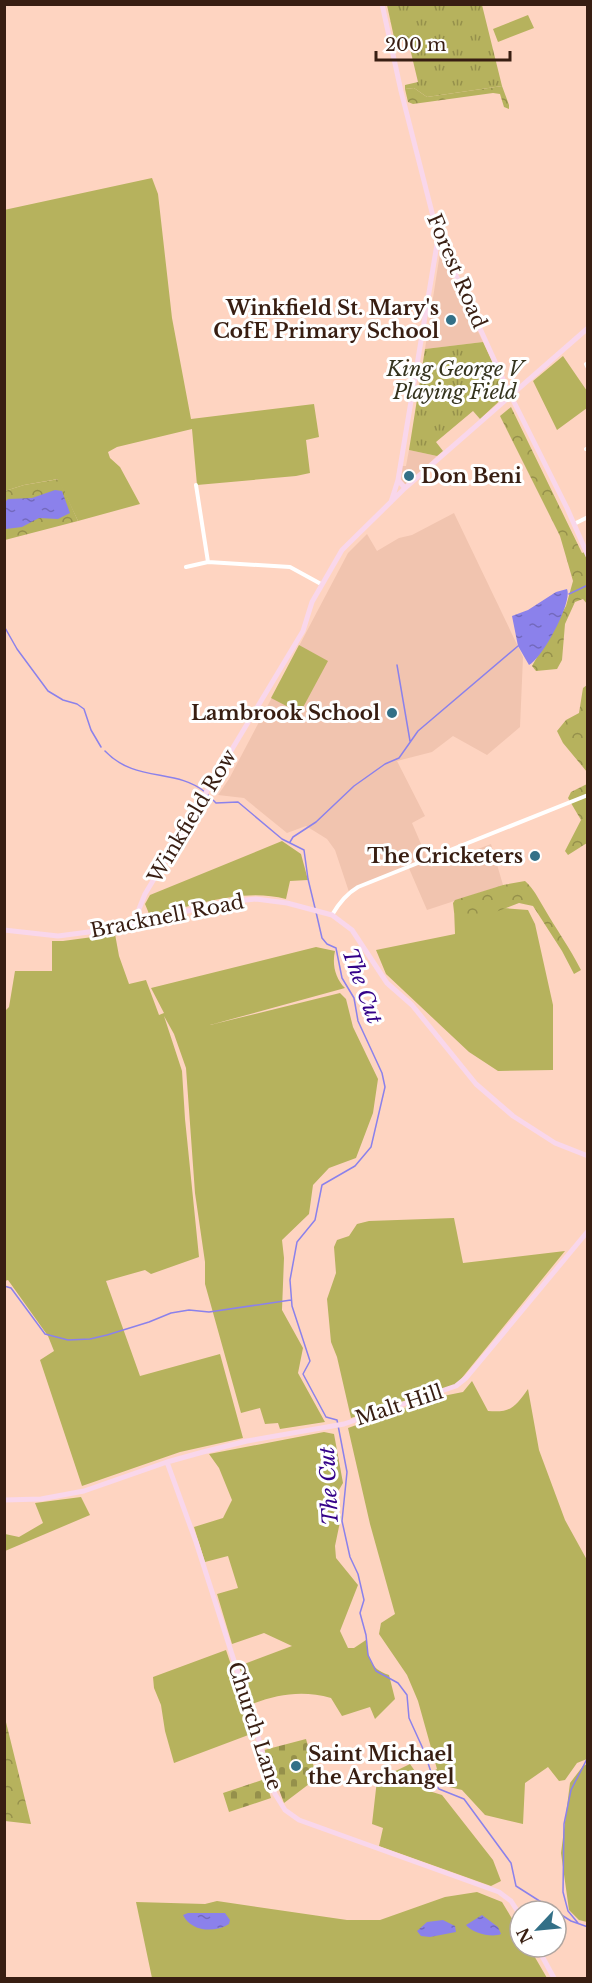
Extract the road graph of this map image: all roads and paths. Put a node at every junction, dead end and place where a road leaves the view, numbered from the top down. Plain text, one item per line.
1 (382, 4) edge
2 (438, 236) junction
3 (588, 328) edge
4 (511, 395) junction
5 (398, 480) junction
6 (196, 485) dead end
7 (405, 488) junction
8 (391, 503) junction
9 (588, 518) edge
10 (574, 525) junction
11 (588, 556) edge
12 (208, 562) junction
13 (186, 567) dead end
14 (321, 584) junction
15 (588, 795) edge
16 (332, 915) junction
17 (140, 924) junction
18 (4, 930) edge
19 (588, 1156) edge
20 (588, 1231) edge
21 (167, 1462) junction
22 (4, 1500) edge
23 (508, 1899) edge
24 (544, 1959) edge
25 (554, 1978) edge

1 - 2 main road, Forest Road
2 - 4 main road, Forest Road
2 - 5 main road, Winkfield Row
3 - 4 main road, Winkfield Row
4 - 7 main road, Winkfield Row
4 - 10 main road, Forest Road
5 - 7 main road
5 - 8 main road, Winkfield Row
6 - 12 street
7 - 8 main road, Winkfield Row
8 - 14 main road, Winkfield Row
9 - 10 street
10 - 11 main road, Forest Road
12 - 13 street
12 - 14 street
14 - 17 main road, Winkfield Row
15 - 16 street
16 - 17 main road, Bracknell Road
16 - 19 main road, Bracknell Road
17 - 18 main road, Bracknell Road
20 - 21 main road, Malt Hill
21 - 22 main road, Malt Hill
21 - 23 main road, Church Lane
24 - 25 main road

